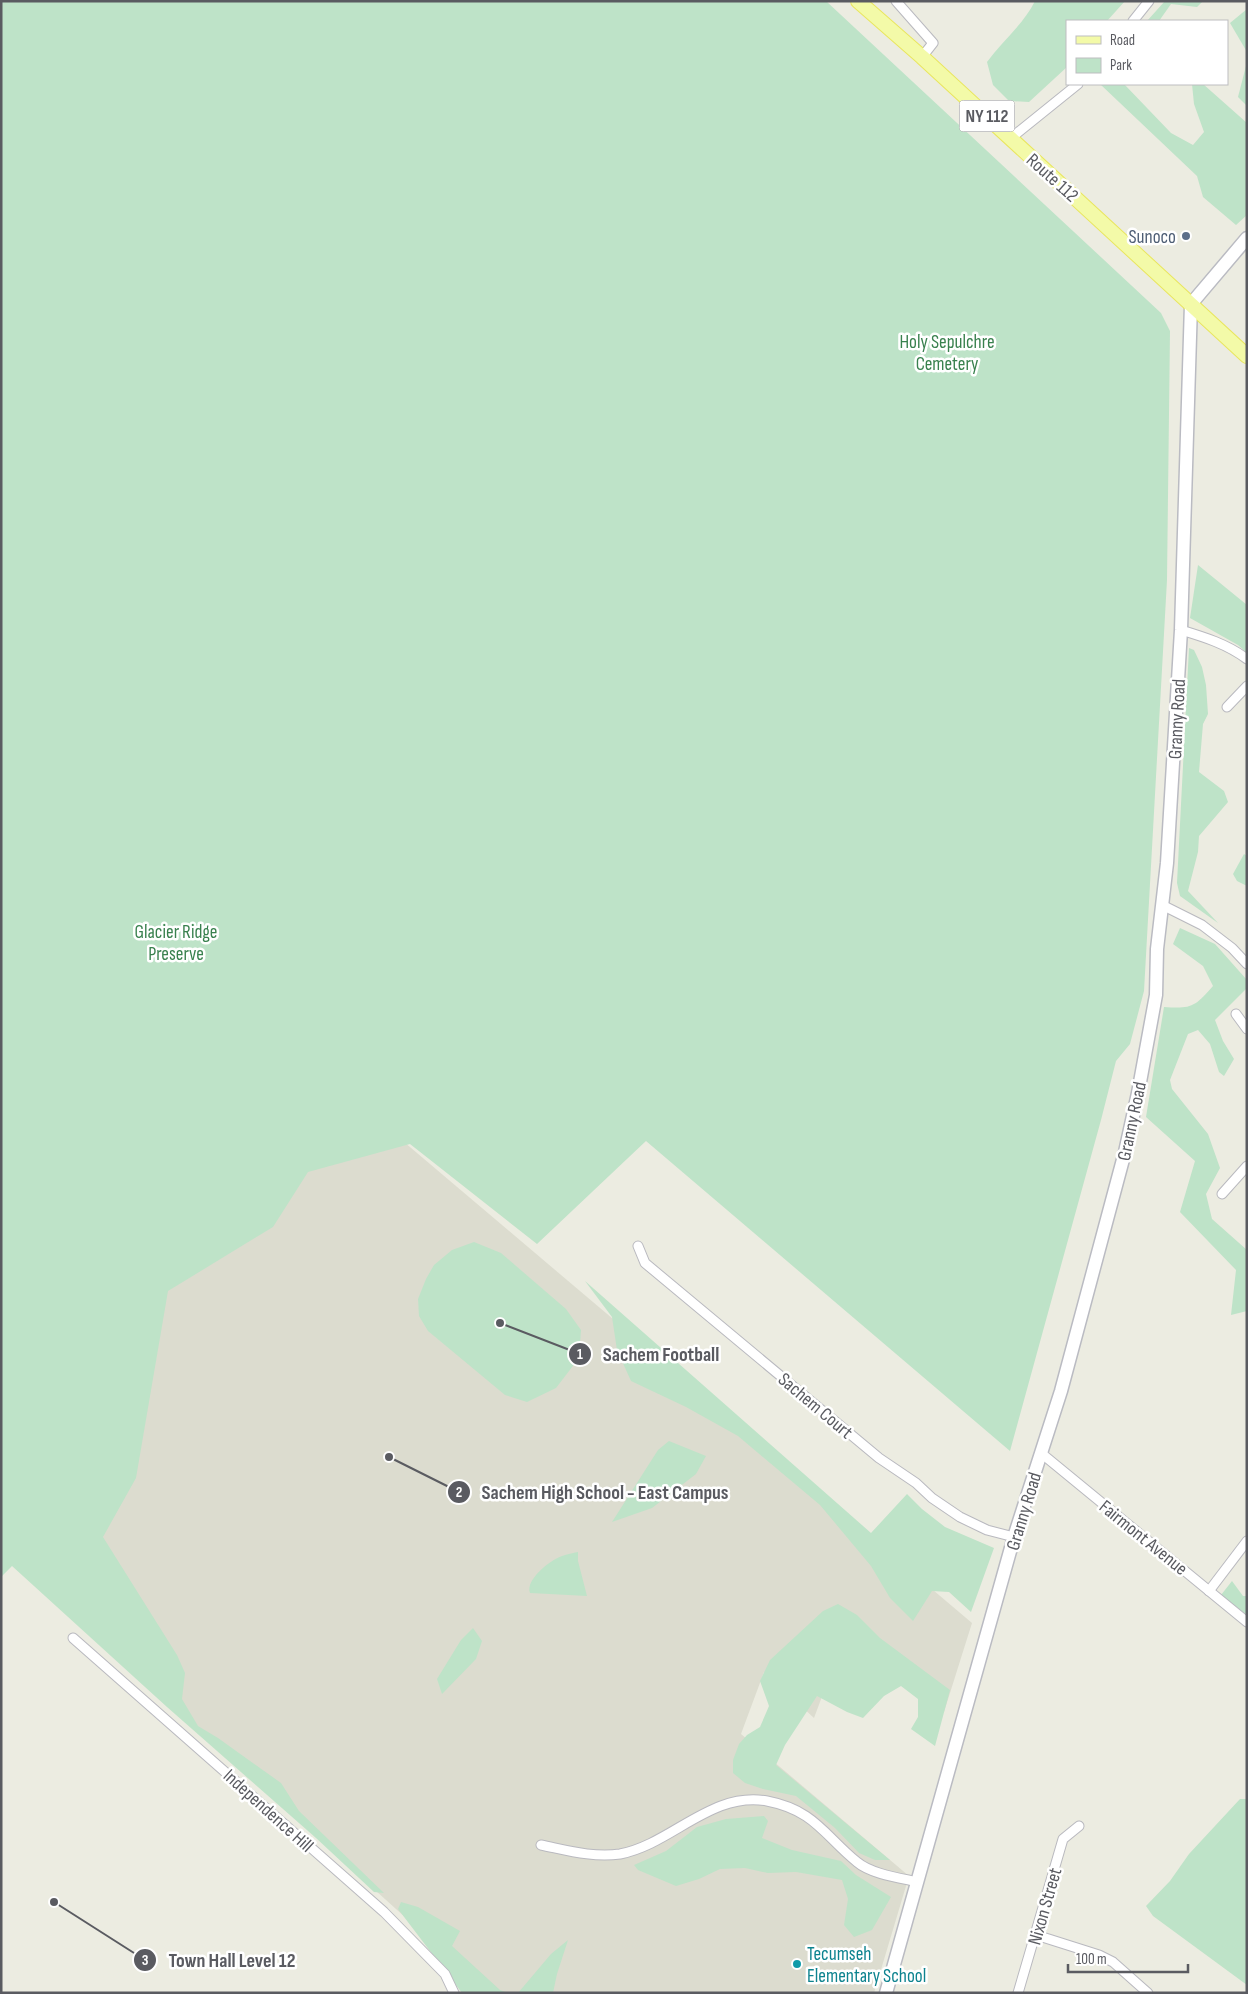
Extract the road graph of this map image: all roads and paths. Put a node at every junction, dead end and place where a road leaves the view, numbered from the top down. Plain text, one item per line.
1 (858, 1) edge
2 (896, 1) edge
3 (1149, 1) edge
4 (1134, 20) edge
5 (922, 57) junction
6 (1077, 85) edge
7 (1011, 138) junction
8 (1247, 238) edge
9 (1191, 304) junction
10 (1247, 356) edge
11 (1181, 630) junction
12 (1247, 659) edge
13 (1247, 686) edge
14 (1227, 707) dead end
15 (1162, 905) junction
16 (1247, 964) edge
17 (1236, 1014) dead end
18 (1247, 1029) edge
19 (1247, 1166) edge
20 (1222, 1194) dead end
21 (638, 1246) dead end
22 (1041, 1453) junction
23 (1014, 1537) junction
24 (1247, 1541) edge
25 (1209, 1591) junction
26 (1247, 1622) edge
27 (72, 1638) dead end
28 (1080, 1826) dead end
29 (541, 1844) dead end
30 (918, 1882) junction
31 (1036, 1935) junction
32 (454, 1993) edge
33 (886, 1993) edge
34 (1018, 1993) edge
35 (1148, 1993) edge

1 - 5 main road, Route 112 / NY 112
2 - 5 street
3 - 4 street
5 - 7 main road, Route 112 / NY 112
6 - 7 street
7 - 9 main road, Route 112 / NY 112
8 - 9 street
9 - 10 main road, Route 112 / NY 112
9 - 11 street, Granny Road
11 - 12 street
11 - 15 street, Granny Road
13 - 14 street
15 - 16 street
15 - 22 street, Granny Road
17 - 18 street
19 - 20 street
21 - 23 street, Sachem Court
22 - 23 street, Granny Road
22 - 25 street, Fairmont Avenue
23 - 30 street, Granny Road
24 - 25 street
25 - 26 street, Fairmont Avenue
27 - 32 street, Independence Hill
28 - 31 street, Nixon Street
29 - 30 street
30 - 33 street, Granny Road
31 - 34 street, Nixon Street
31 - 35 street

